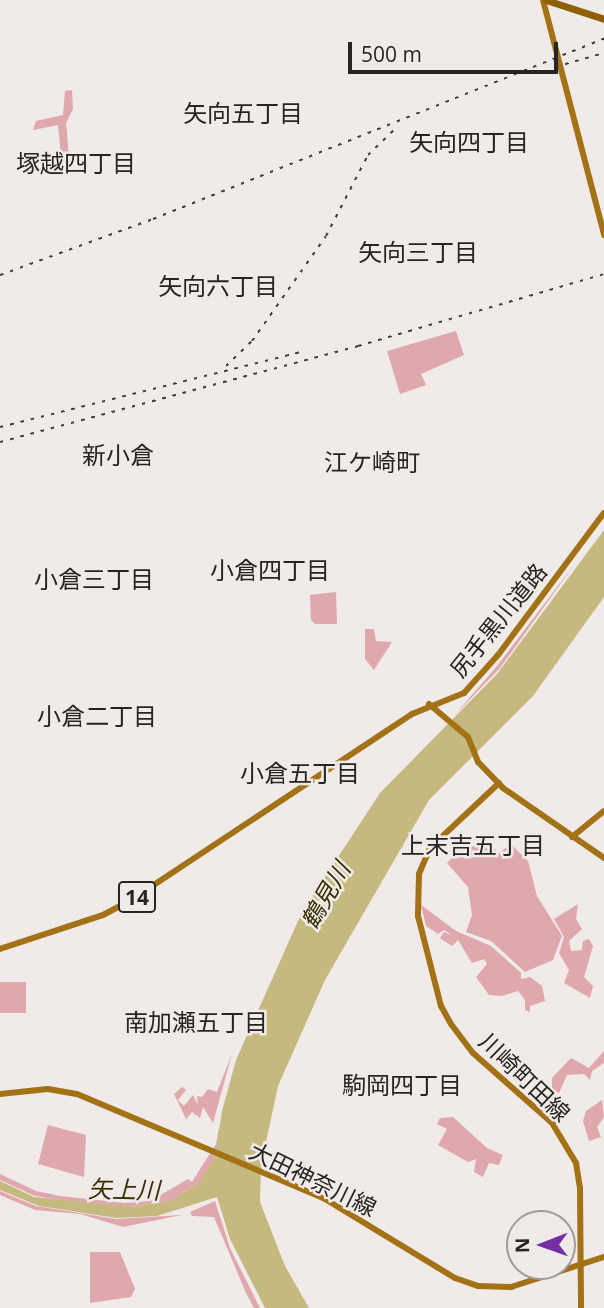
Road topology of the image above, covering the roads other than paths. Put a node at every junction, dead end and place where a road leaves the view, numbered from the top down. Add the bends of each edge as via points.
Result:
1 (545, 0) edge
2 (561, 0) edge
3 (604, 16) edge
4 (604, 236) edge
5 (604, 513) edge
6 (429, 704) junction
7 (499, 783) junction
8 (604, 811) edge
9 (574, 836) junction
10 (604, 856) edge
11 (0, 948) edge
12 (0, 1094) edge
13 (604, 1257) edge
14 (580, 1265) junction
15 (581, 1308) edge

1 - 3 highway
1 - 4 main road
2 - 3 highway
5 - 6 main road, 尻手黒川道路 via 476,680 458,696
6 - 7 main road via 470,740 476,758
6 - 11 main road, 尻手黒川道路 / 14 via 280,798 131,901 103,915
7 - 9 main road
7 - 14 main road, 川崎町田線 via 430,848 419,874 418,916 441,1006 458,1035 552,1123 567,1145 579,1179
8 - 9 main road
9 - 10 main road
12 - 14 main road, 大田神奈川線 via 62,1090 284,1181 352,1214 467,1283 511,1287
13 - 14 main road, 大田神奈川線
14 - 15 main road, 川崎町田線

